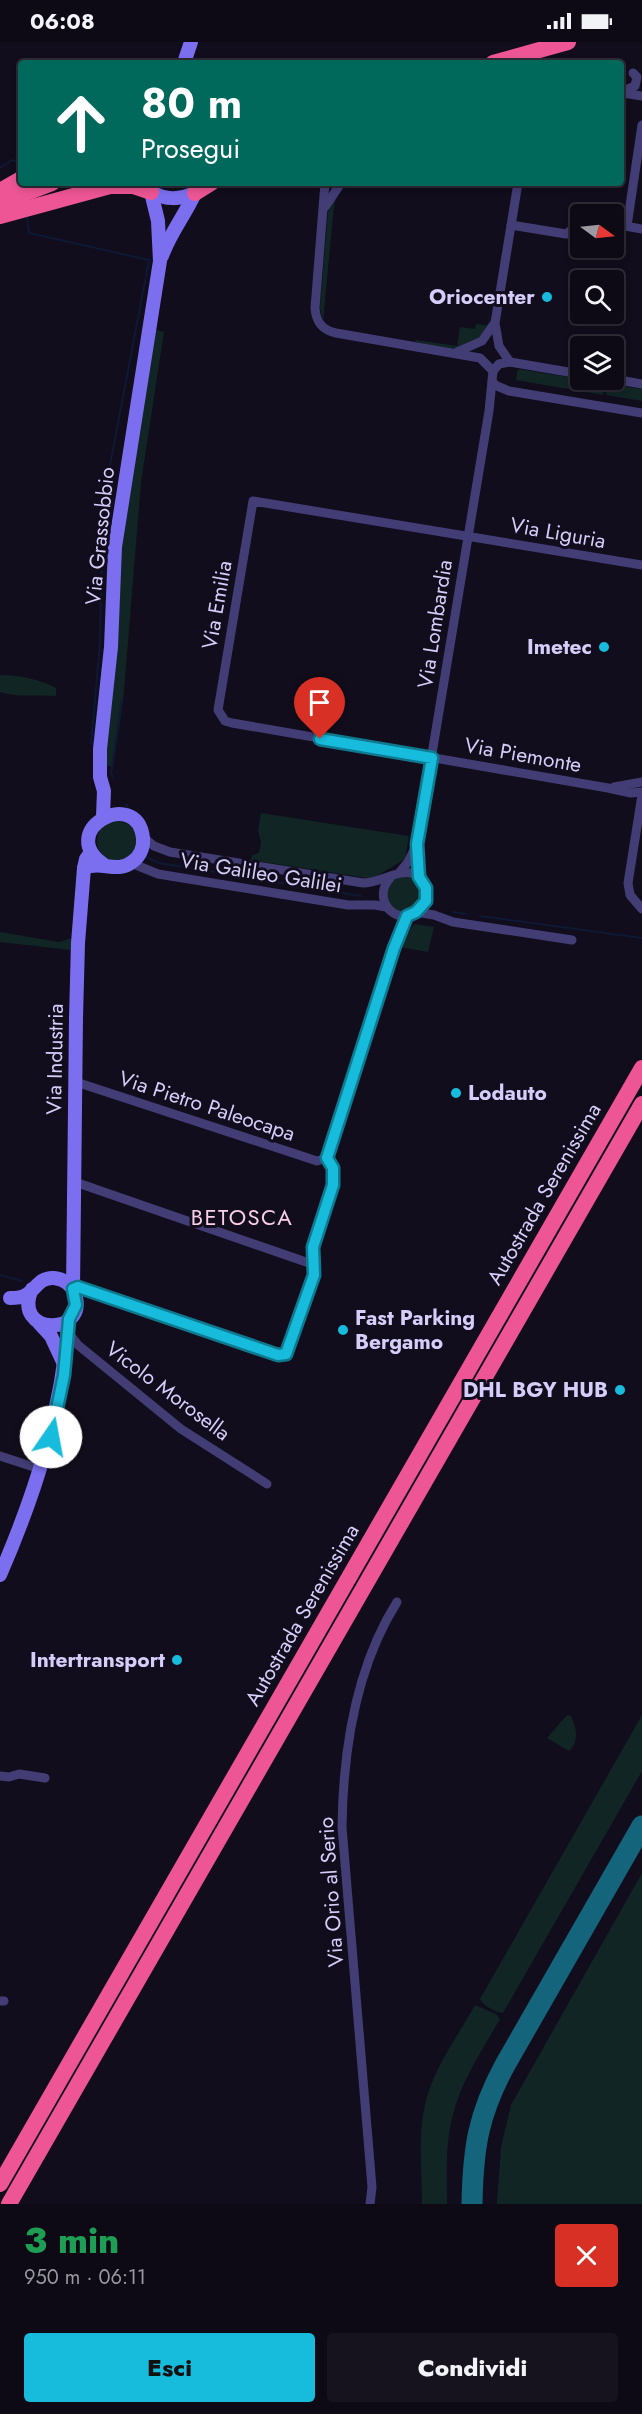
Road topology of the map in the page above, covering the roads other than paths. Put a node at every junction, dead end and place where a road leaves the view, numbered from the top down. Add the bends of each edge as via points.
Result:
1 (193, 42) edge
2 (568, 42) edge
3 (185, 60) edge
4 (193, 60) edge
5 (504, 60) edge
6 (633, 73) dead end
7 (624, 91) edge
8 (624, 93) edge
9 (642, 96) edge
10 (642, 125) edge
11 (18, 181) edge
12 (44, 186) edge
13 (325, 186) edge
14 (338, 186) edge
15 (518, 186) edge
16 (150, 187) edge
17 (196, 188) edge
18 (0, 191) edge
19 (0, 203) edge
20 (323, 212) junction
21 (0, 216) edge
22 (511, 225) junction
23 (624, 226) edge
24 (627, 226) junction
25 (642, 229) edge
26 (570, 231) edge
27 (160, 261) junction
28 (495, 323) junction
29 (454, 353) junction
30 (510, 362) junction
31 (493, 371) junction
32 (570, 372) edge
33 (624, 381) edge
34 (492, 382) junction
35 (642, 384) edge
36 (509, 391) junction
37 (489, 411) junction
38 (642, 413) edge
39 (468, 536) junction
40 (642, 565) edge
41 (432, 758) junction
42 (642, 782) edge
43 (608, 788) junction
44 (104, 791) junction
45 (642, 794) edge
46 (125, 815) junction
47 (103, 816) junction
48 (640, 823) edge
49 (143, 837) junction
50 (417, 844) junction
51 (91, 852) junction
52 (131, 863) junction
53 (106, 866) junction
54 (84, 868) junction
55 (399, 873) junction
56 (419, 877) junction
57 (390, 878) junction
58 (427, 895) junction
59 (642, 909) edge
60 (389, 910) junction
61 (411, 914) junction
62 (435, 915) junction
63 (572, 940) dead end
64 (394, 948) junction
65 (642, 1068) edge
66 (76, 1082) junction
67 (642, 1104) edge
68 (327, 1158) junction
69 (75, 1182) junction
70 (74, 1251) junction
71 (313, 1261) junction
72 (55, 1278) junction
73 (32, 1289) junction
74 (73, 1289) junction
75 (5, 1295) edge
76 (36, 1319) junction
77 (71, 1334) junction
78 (51, 1336) junction
79 (65, 1363) junction
80 (0, 1456) edge
81 (40, 1469) junction
82 (267, 1484) dead end
83 (0, 1575) edge
84 (397, 1602) dead end
85 (0, 1776) edge
86 (45, 1778) dead end
87 (0, 2184) edge
88 (9, 2204) edge
89 (370, 2204) edge

1 - 3 street
1 - 4 street
2 - 5 highway
6 - 7 street via 637,78 635,86
8 - 9 street
10 - 24 street
11 - 18 highway
12 - 19 highway
13 - 20 street
14 - 20 street
15 - 22 street
16 - 17 street via 170,199
16 - 21 highway via 110,186
16 - 27 street, Via Grassobbio via 158,221
17 - 27 street, Via Grassobbio
20 - 29 street via 315,308 319,324 336,333
22 - 26 street via 566,234
22 - 28 street
23 - 24 street
24 - 25 street
27 - 44 street, Via Grassobbio via 115,547 111,647 100,748
28 - 29 street via 482,341
28 - 30 street via 499,346
29 - 31 street via 484,360
30 - 31 street via 499,364
30 - 32 street
31 - 34 street, Via Lombardia
33 - 35 street
34 - 36 street
34 - 37 street, Via Lombardia
36 - 37 street
36 - 38 street
37 - 39 street, Via Lombardia
39 - 40 street, Via Liguria
39 - 41 street, Via Lombardia
39 - 41 street, Via Emilia via 253,501 218,705 219,715 232,723
41 - 43 street, Via Piemonte
41 - 50 street, Via Lombardia
42 - 43 street, Via Piemonte
43 - 45 street, Via Piemonte
44 - 46 street
44 - 47 street, Via Grassobbio
45 - 48 street
46 - 47 street
46 - 49 street via 137,823
47 - 51 street via 89,833
48 - 59 street via 628,883 630,895
49 - 52 street via 141,851
49 - 57 street via 170,852 363,883
50 - 55 street, Via Lombardia
50 - 56 street, Via Lombardia
51 - 53 street
51 - 54 street, Via Industria
52 - 53 street via 119,868
52 - 60 street, Via Galileo Galilei via 158,874
53 - 54 street
54 - 66 street, Via Industria via 78,943
55 - 56 street
55 - 57 street
56 - 58 street
57 - 60 street via 382,895
58 - 61 street via 423,907
58 - 62 street
60 - 61 street
60 - 64 street via 397,930
61 - 62 street
61 - 64 street
62 - 63 street via 453,922
64 - 68 street
65 - 87 highway, Autostrada Serenissima
66 - 68 street, Via Pietro Paleocapa via 317,1161
66 - 69 street, Via Industria
67 - 88 highway, Autostrada Serenissima
68 - 71 street via 333,1168 333,1185 313,1247
69 - 70 street, Via Industria
69 - 71 street via 306,1262
70 - 72 street via 68,1266
70 - 74 street, Via Industria
71 - 74 street via 314,1275 286,1354 278,1355 83,1287
72 - 73 street via 45,1279
72 - 74 street
73 - 75 street via 24,1296
73 - 76 street via 28,1299
74 - 77 street via 76,1305
75 - 76 street
76 - 77 street
76 - 78 street
77 - 78 street
77 - 79 street
77 - 82 street, Vicolo Morosella via 181,1429
78 - 79 street
79 - 81 street via 51,1437
80 - 81 street
81 - 83 street
84 - 89 street, Via Orio al Serio via 379,1636 362,1684 342,1807 372,2187
85 - 86 street

